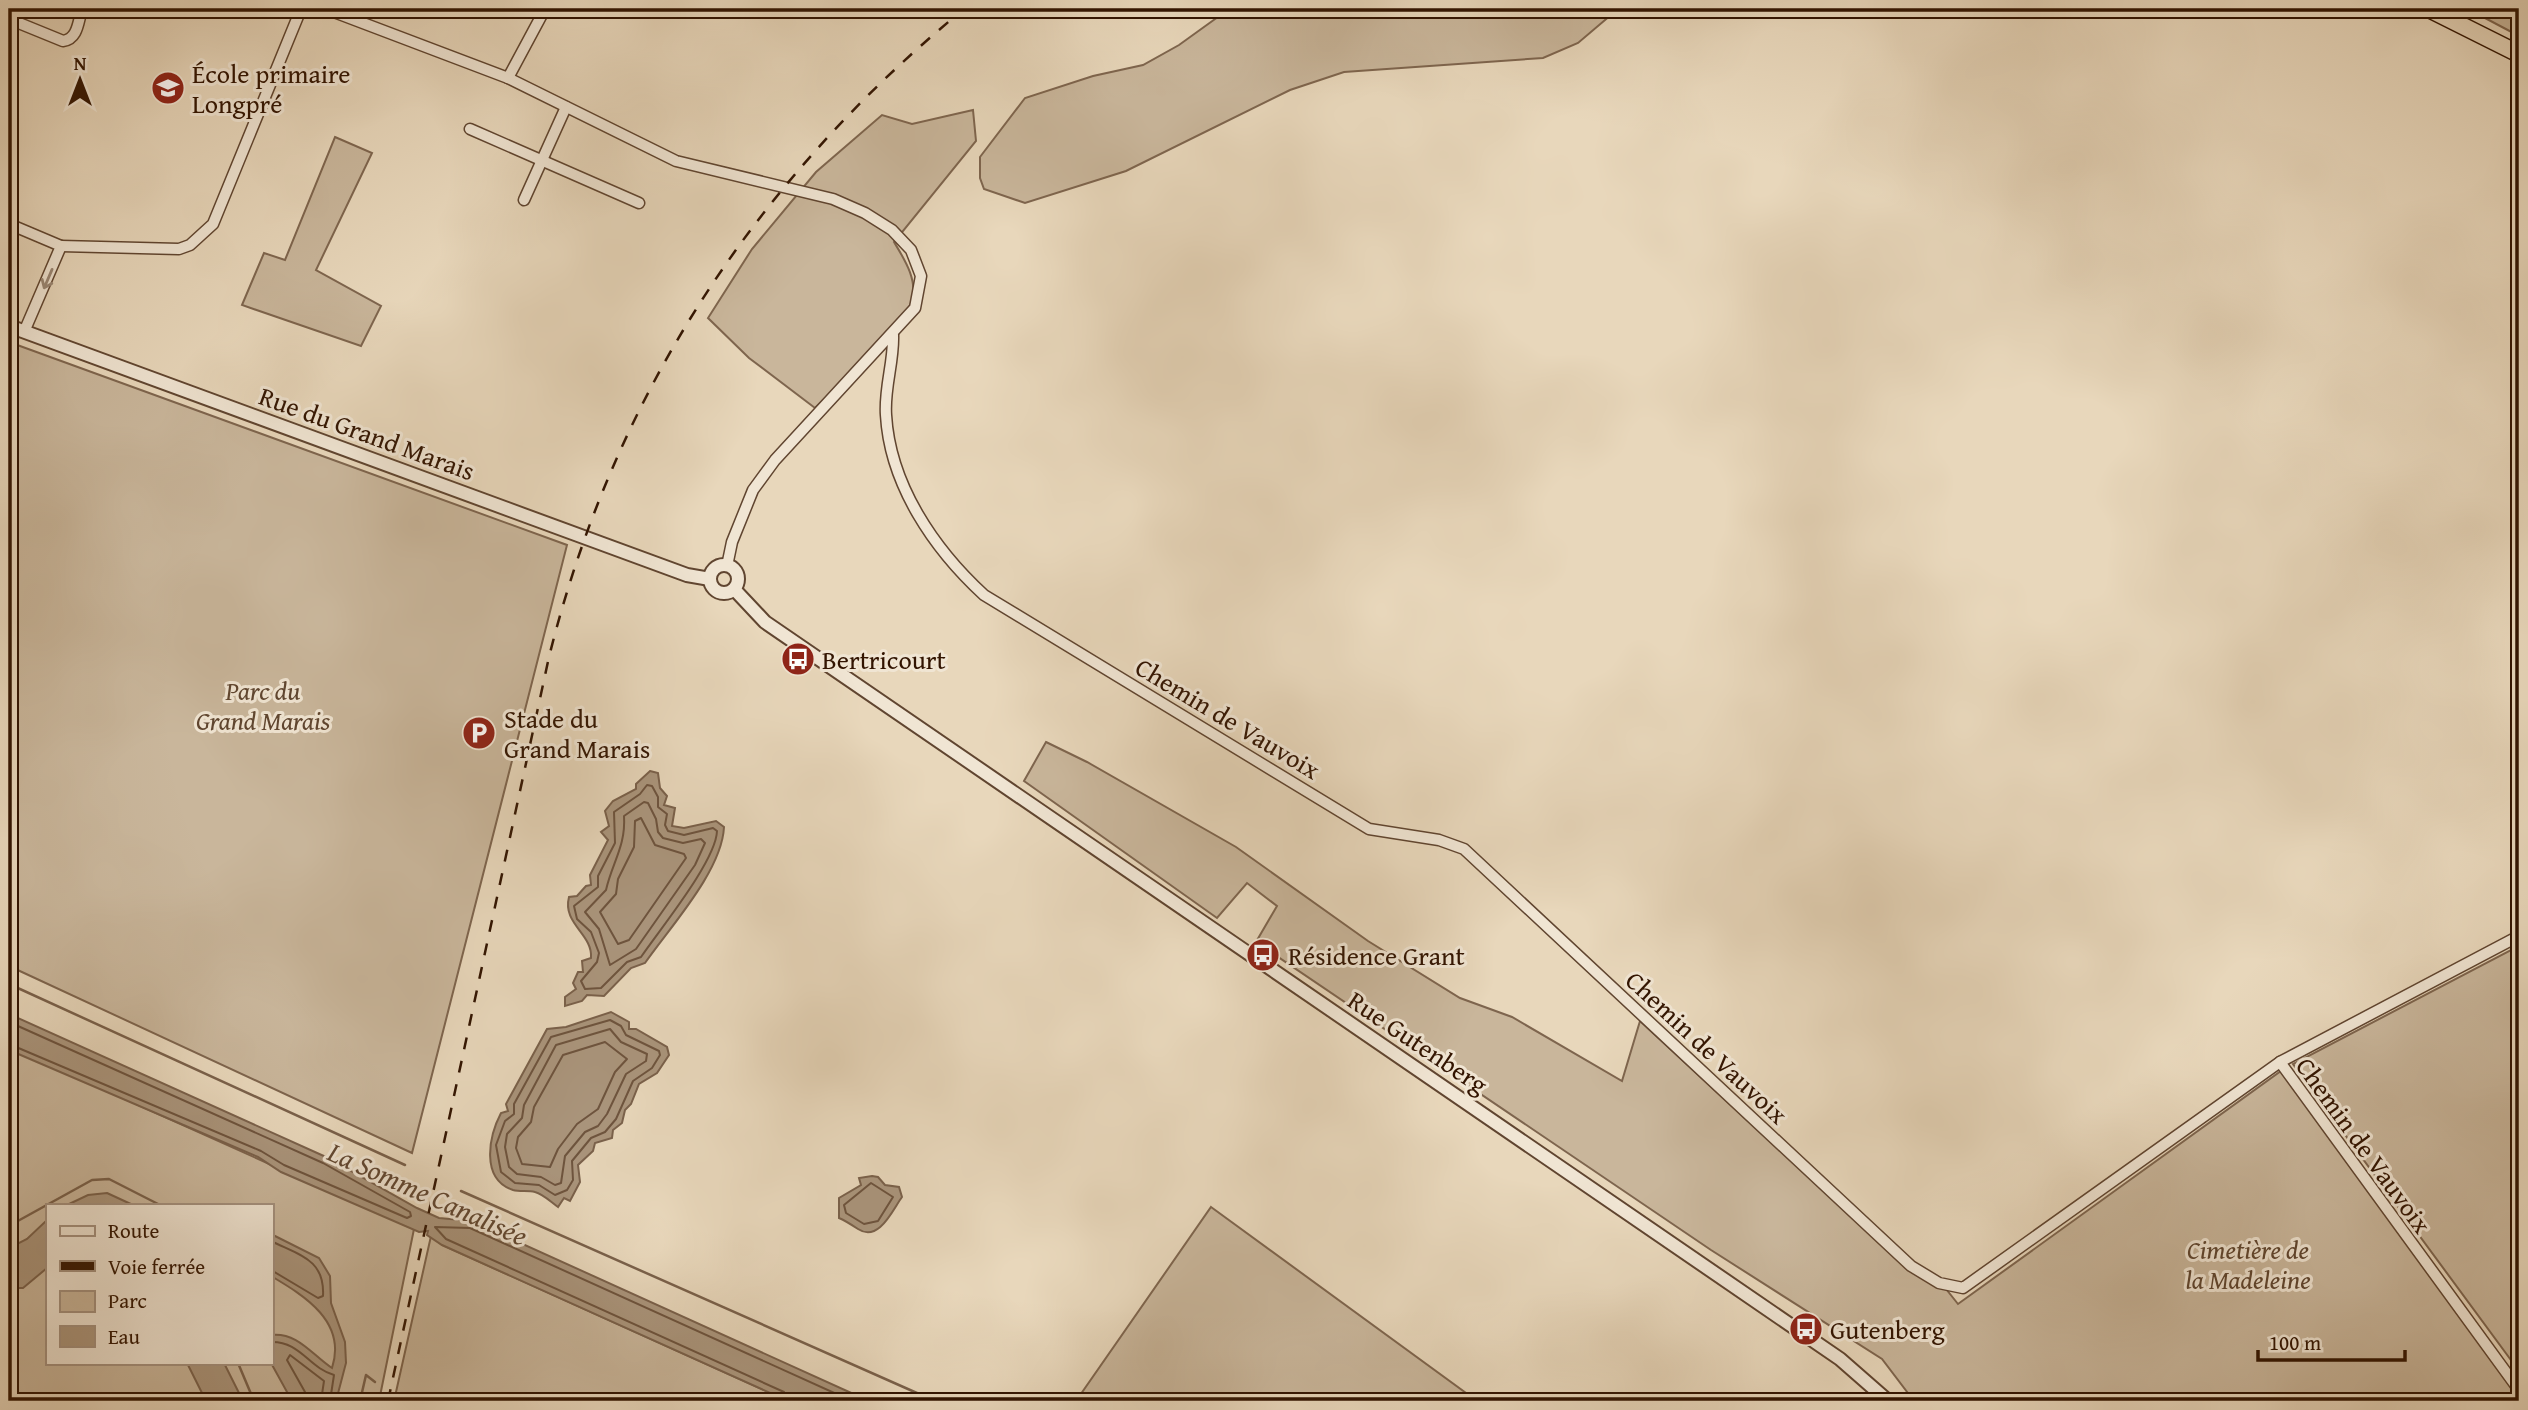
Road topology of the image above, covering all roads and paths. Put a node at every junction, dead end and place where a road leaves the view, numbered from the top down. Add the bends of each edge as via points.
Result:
1 (82, 9) edge
2 (301, 9) edge
3 (326, 9) edge
4 (545, 9) edge
5 (2429, 9) edge
6 (9, 19) edge
7 (2519, 54) edge
8 (508, 78) junction
9 (566, 107) junction
10 (470, 129) dead end
11 (541, 161) junction
12 (524, 200) dead end
13 (639, 202) dead end
14 (9, 224) edge
15 (61, 246) junction
16 (9, 326) edge
17 (24, 332) junction
18 (893, 335) junction
19 (727, 566) junction
20 (710, 579) junction
21 (734, 589) junction
22 (2519, 936) edge
23 (2280, 1062) junction
24 (2519, 1390) edge
25 (1888, 1401) edge

1 - 6 street via 75,36 63,41
2 - 15 street via 213,224 201,237 179,249
3 - 8 street
4 - 8 street
5 - 7 highway
8 - 9 street
9 - 11 street
9 - 18 street via 676,161 848,205 879,220 902,239 917,262 920,287 915,308
10 - 11 street
11 - 12 street
11 - 13 street
14 - 15 street
15 -> 17 street
16 - 17 street, Rue du Grand Marais
17 - 20 street, Rue du Grand Marais via 687,575
18 - 19 street via 775,460 753,490
18 - 23 street, Chemin de Vauvoix via 886,415 897,473 953,567 984,595 1369,828 1464,849 1911,1266 1939,1283 1963,1289
19 - 20 street via 715,569
19 - 21 street via 737,575
20 - 21 street via 721,593
21 - 25 street, Rue Gutenberg via 765,622 807,652 1840,1359
22 - 23 street
23 - 24 street, Chemin de Vauvoix

